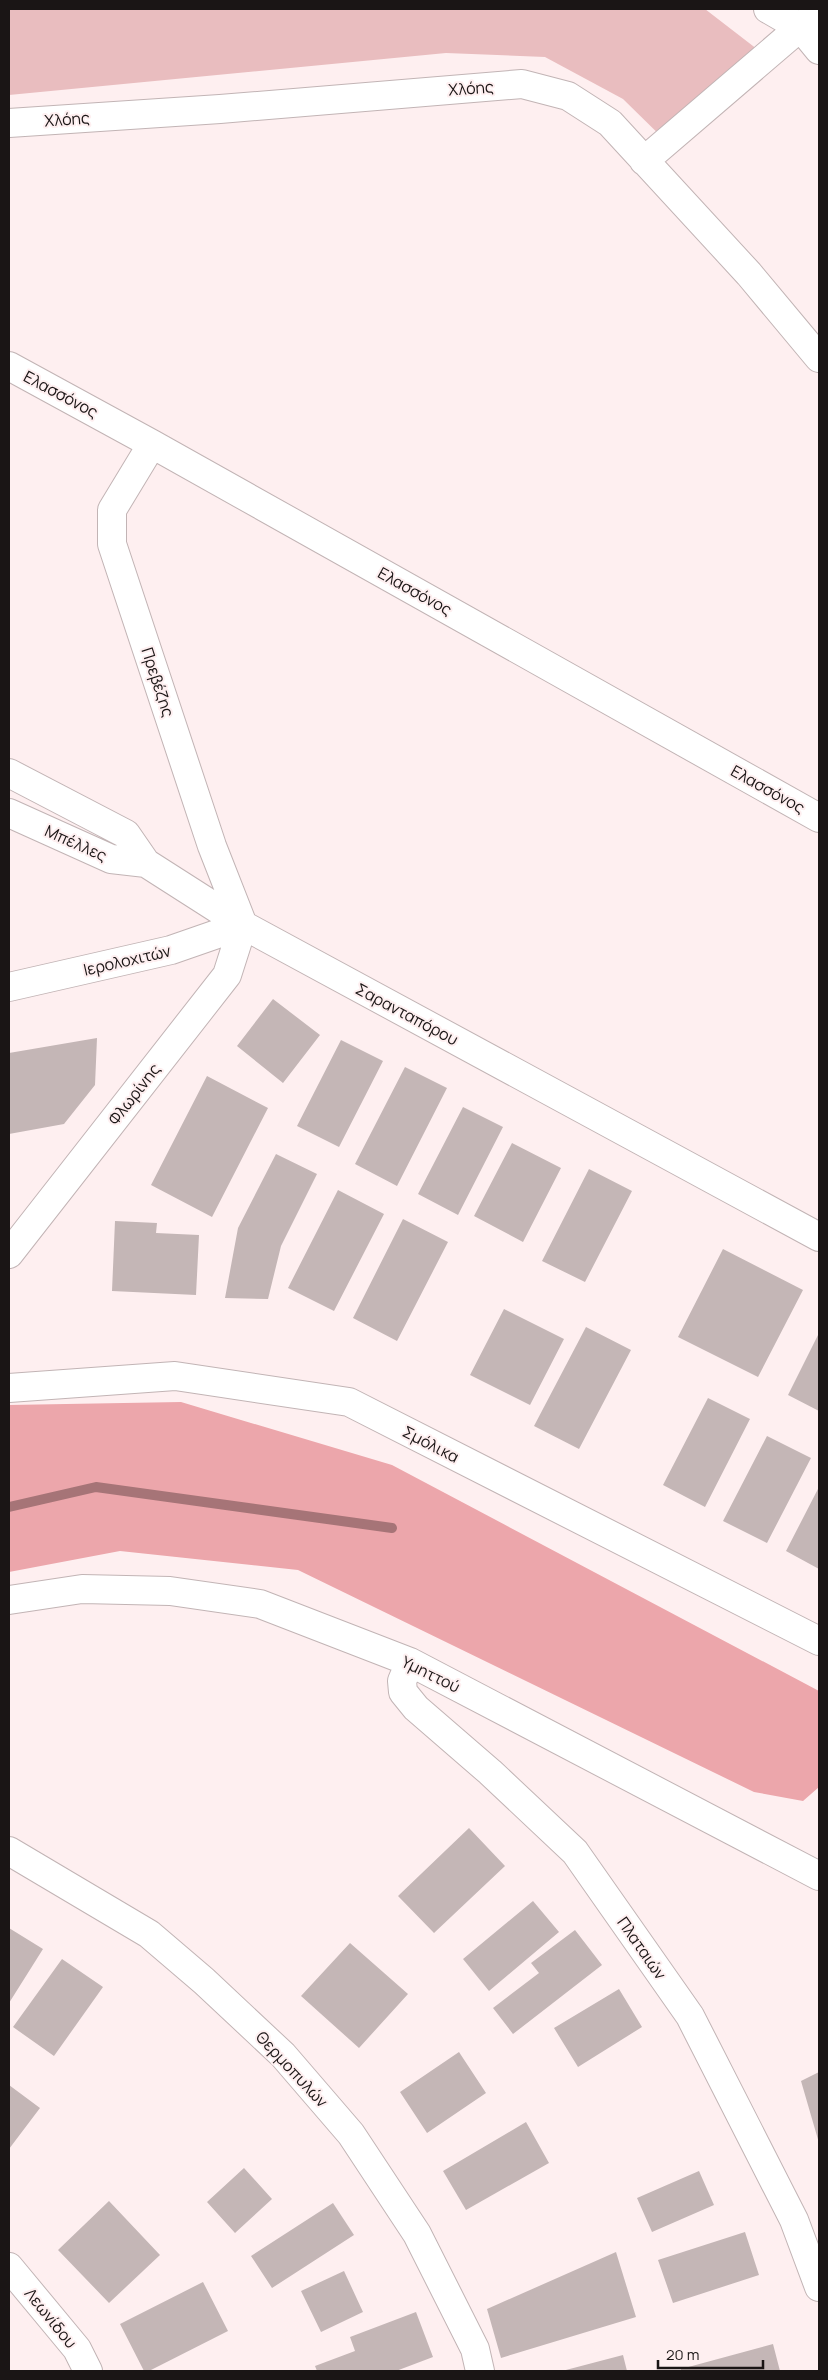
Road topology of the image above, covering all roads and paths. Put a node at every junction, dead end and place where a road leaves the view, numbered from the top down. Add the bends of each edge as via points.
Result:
1 (768, 9) edge
2 (804, 16) edge
3 (819, 50) edge
4 (9, 123) edge
5 (644, 160) junction
6 (819, 358) edge
7 (9, 366) edge
8 (152, 444) junction
9 (9, 773) edge
10 (9, 813) edge
11 (819, 818) edge
12 (146, 863) junction
13 (243, 925) junction
14 (9, 987) edge
15 (819, 1237) edge
16 (9, 1254) edge
17 (9, 1388) edge
18 (9, 1600) edge
19 (819, 1641) edge
20 (410, 1662) junction
21 (9, 1851) edge
22 (819, 1876) edge
23 (9, 2267) edge
24 (819, 2287) edge
25 (88, 2371) edge
26 (480, 2371) edge

1 - 2 street
2 - 3 street
2 - 5 street
4 - 5 street, Χλόης via 522,84 568,96 610,123
5 - 6 street, Χλόης via 749,274
7 - 8 street, Ελασσόνος
8 - 11 street, Ελασσόνος
8 - 13 street, Πρεβέζης via 112,510 112,544 212,846
9 - 12 street, Σαρανταπόρου via 126,834
10 - 12 street, Μπέλλες via 111,859
12 - 13 street, Σαρανταπόρου
13 - 14 street, Ιερολοχιτών via 171,950
13 - 15 street, Σαρανταπόρου
13 - 16 street, Φλωρίνης via 227,975
17 - 19 street, Σμόλικα via 176,1376 349,1402
18 - 20 street, Υμηττού via 91,1589 170,1591 260,1604
20 - 22 street, Υμηττού
20 - 24 street, Πλαταιών via 402,1680 402,1692 574,1852 690,2016 794,2220
21 - 26 street, Θερμοπυλών via 149,1934 283,2055 351,2134 416,2234 475,2349
23 - 25 street, Λεωνίδου via 77,2349

